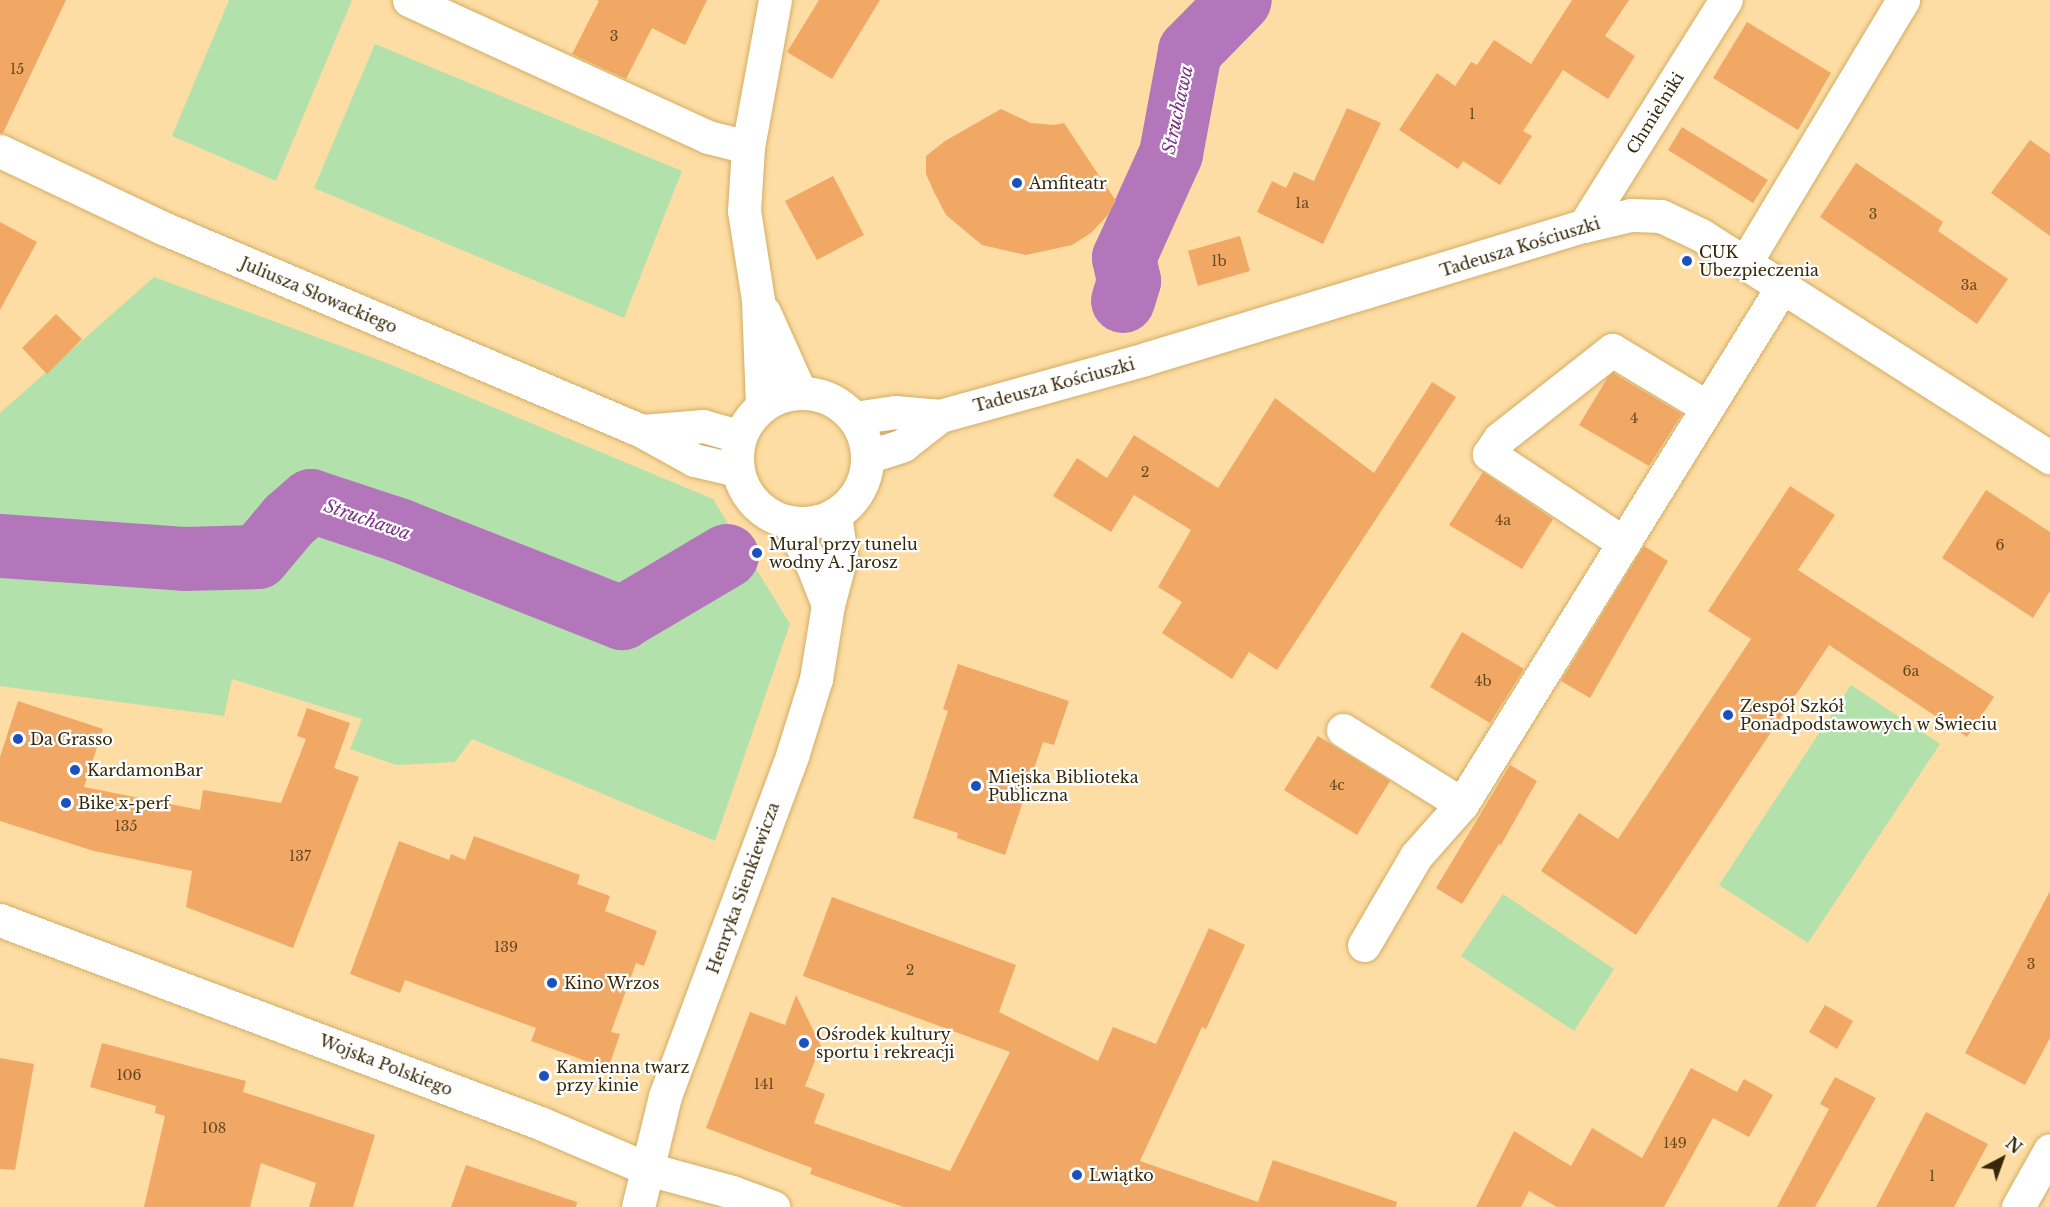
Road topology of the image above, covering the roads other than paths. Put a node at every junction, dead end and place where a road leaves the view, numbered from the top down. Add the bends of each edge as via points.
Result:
1 (409, 0) edge
2 (775, 0) edge
3 (1726, 0) edge
4 (1903, 0) edge
5 (748, 147) junction
6 (0, 151) edge
7 (1584, 226) junction
8 (1744, 263) junction
9 (1782, 287) junction
10 (758, 300) junction
11 (801, 392) junction
12 (762, 405) junction
13 (1707, 407) junction
14 (940, 416) junction
15 (854, 418) junction
16 (642, 431) junction
17 (739, 436) junction
18 (2050, 457) edge
19 (867, 458) junction
20 (737, 470) junction
21 (835, 515) junction
22 (789, 523) junction
23 (1624, 543) junction
24 (828, 605) junction
25 (1343, 730) dead end
26 (1462, 804) junction
27 (0, 920) edge
28 (1364, 945) dead end
29 (2050, 1150) edge
30 (648, 1169) junction
31 (638, 1207) edge
32 (773, 1207) edge
33 (2018, 1207) edge

1 - 5 street via 708,137
2 - 5 street
3 - 7 street, Chmielniki
4 - 8 street
5 - 10 street via 744,211
6 - 16 street, Juliusza Słowackiego via 174,232
7 - 8 street, Tadeusza Kościuszki via 1631,215 1661,216 1701,235
7 - 14 street, Tadeusza Kościuszki via 1145,359
8 - 9 street, Tadeusza Kościuszki
9 - 13 street
9 - 18 street, Tadeusza Kościuszki
10 - 11 street
10 - 12 street
11 - 12 street
11 - 15 street via 830,399
12 - 17 street
13 - 23 street
13 - 23 street via 1612,350 1499,439 1489,454
14 - 15 street, Tadeusza Kościuszki via 895,412
14 - 19 street, Tadeusza Kościuszki via 903,445
15 - 19 street via 864,437
16 - 17 street, Juliusza Słowackiego via 703,426
16 - 20 street, Juliusza Słowackiego via 694,460
17 - 20 street
19 - 21 street via 859,490
20 - 22 street via 746,494 765,513
21 - 22 street via 813,523
21 - 24 street, Henryka Sienkiewicza via 842,556
22 - 24 street via 811,562
23 - 26 street
24 - 30 street, Henryka Sienkiewicza via 816,679 792,756 665,1096
25 - 26 street
26 - 28 street via 1416,856
27 - 30 street, Wojska Polskiego via 529,1119
29 - 33 street
30 - 31 street, Henryka Sienkiewicza
30 - 32 street, Wojska Polskiego

